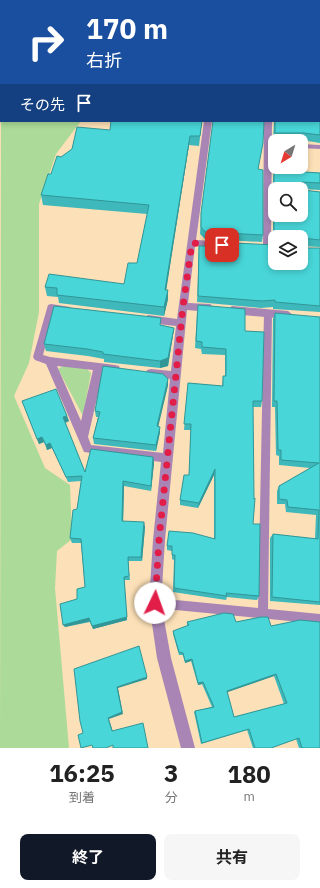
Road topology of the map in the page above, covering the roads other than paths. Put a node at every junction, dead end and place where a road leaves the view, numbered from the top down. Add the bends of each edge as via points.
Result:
1 (208, 122) edge
2 (268, 122) edge
3 (270, 134) edge
4 (308, 146) edge
5 (320, 147) edge
6 (269, 222) edge
7 (192, 243) junction
8 (237, 246) edge
9 (267, 248) edge
10 (183, 306) junction
11 (74, 310) edge
12 (268, 313) junction
13 (298, 316) edge
14 (135, 318) edge
15 (182, 323) junction
16 (50, 361) junction
17 (99, 367) junction
18 (122, 369) edge
19 (138, 371) edge
20 (176, 376) junction
21 (83, 437) junction
22 (167, 458) junction
23 (155, 603) junction
24 (263, 613) junction
25 (320, 620) edge
26 (188, 748) edge

1 - 7 street
2 - 3 street
4 - 5 street
6 - 9 street
7 - 8 street
7 - 10 street
10 - 12 street
10 - 15 street
11 - 16 street via 51,308 38,357
12 - 13 street
12 - 24 lane
14 - 15 street
15 - 20 street
16 - 17 street
16 - 21 street
17 - 18 street
17 - 21 street
19 - 20 street
20 - 22 street
21 - 22 street via 88,449
22 - 23 street
23 - 24 lane
23 - 26 street via 164,658
24 - 25 lane

